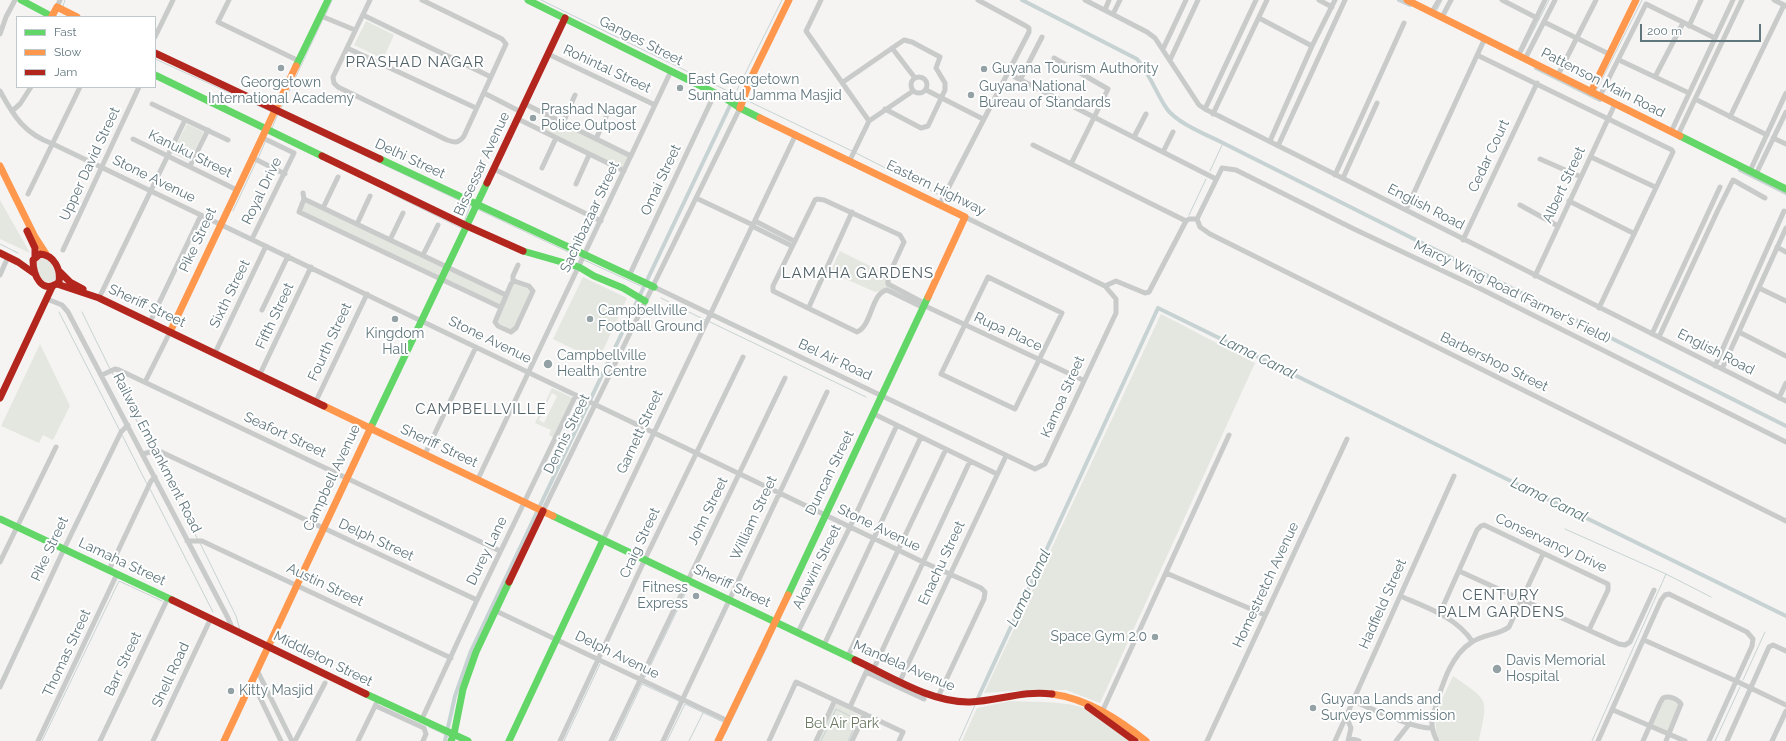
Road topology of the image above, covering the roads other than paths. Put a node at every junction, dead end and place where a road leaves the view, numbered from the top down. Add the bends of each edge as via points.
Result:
1 (15, 0) edge
2 (21, 0) edge
3 (60, 0) edge
4 (173, 0) edge
5 (229, 0) edge
6 (328, 0) edge
7 (370, 0) edge
8 (422, 0) edge
9 (528, 0) edge
10 (789, 0) edge
11 (821, 0) edge
12 (978, 0) edge
13 (1085, 0) edge
14 (1109, 0) edge
15 (1120, 0) edge
16 (1186, 0) edge
17 (1198, 0) edge
18 (1256, 0) edge
19 (1267, 0) edge
20 (1319, 0) edge
21 (1335, 0) edge
22 (1345, 0) edge
23 (1407, 0) edge
24 (1438, 0) edge
25 (1451, 0) edge
26 (1502, 0) edge
27 (1545, 0) edge
28 (1555, 0) edge
29 (1596, 0) edge
30 (1636, 0) edge
31 (1702, 0) edge
32 (1733, 0) edge
33 (1742, 0) edge
34 (1774, 0) edge
35 (1785, 6) edge
36 (1332, 7) junction
37 (60, 9) junction
38 (1105, 10) junction
39 (1432, 12) junction
40 (1113, 14) junction
41 (363, 15) junction
42 (50, 16) edge
43 (53, 16) edge
44 (76, 16) edge
45 (324, 16) junction
46 (1442, 17) junction
47 (565, 18) junction
48 (1258, 18) junction
49 (1537, 18) junction
50 (1544, 22) junction
51 (1404, 23) dead end
52 (1682, 23) junction
53 (1689, 26) junction
54 (355, 30) junction
55 (0, 34) edge
56 (156, 35) edge
57 (1042, 38) dead end
58 (1577, 38) junction
59 (1715, 38) junction
60 (1484, 40) junction
61 (1312, 46) junction
62 (347, 48) junction
63 (892, 48) junction
64 (1163, 49) junction
65 (1478, 52) junction
66 (156, 53) edge
67 (548, 54) junction
68 (1609, 54) junction
69 (1522, 57) junction
70 (1054, 58) dead end
71 (1170, 60) junction
72 (1618, 60) junction
73 (299, 61) junction
74 (671, 71) junction
75 (1558, 75) junction
76 (156, 76) edge
77 (491, 77) junction
78 (1014, 77) dead end
79 (1655, 77) junction
80 (915, 78) junction
81 (1020, 80) junction
82 (843, 82) junction
83 (1537, 83) junction
84 (30, 88) edge
85 (80, 88) edge
86 (139, 88) edge
87 (926, 90) junction
88 (0, 91) edge
89 (913, 91) junction
90 (1591, 92) junction
91 (715, 93) junction
92 (1689, 93) junction
93 (1786, 93) edge
94 (484, 94) junction
95 (575, 95) dead end
96 (1600, 96) junction
97 (942, 98) junction
98 (1695, 99) junction
99 (741, 103) junction
100 (152, 104) dead end
101 (525, 104) junction
102 (1367, 104) junction
103 (655, 105) junction
104 (1614, 106) junction
105 (476, 108) junction
106 (885, 109) junction
107 (1205, 109) junction
108 (609, 110) dead end
109 (12, 111) junction
110 (276, 112) junction
111 (521, 112) junction
112 (1786, 112) edge
113 (1146, 114) dead end
114 (1213, 114) junction
115 (1730, 117) junction
116 (1095, 118) junction
117 (1608, 118) junction
118 (518, 119) junction
119 (983, 119) junction
120 (185, 120) junction
121 (869, 121) junction
122 (563, 123) junction
123 (208, 130) junction
124 (267, 130) junction
125 (1173, 132) dead end
126 (1674, 133) junction
127 (796, 134) junction
128 (1767, 135) junction
129 (1134, 137) junction
130 (556, 138) junction
131 (1773, 138) junction
132 (133, 139) dead end
133 (266, 139) junction
134 (596, 139) junction
135 (228, 140) dead end
136 (1270, 142) junction
137 (53, 144) junction
138 (1786, 144) edge
139 (1033, 145) dead end
140 (1278, 146) junction
141 (1163, 152) junction
142 (589, 154) junction
143 (168, 155) junction
144 (632, 156) junction
145 (1591, 157) junction
146 (256, 159) junction
147 (1540, 159) dead end
148 (850, 160) junction
149 (1071, 164) junction
150 (0, 166) edge
151 (190, 166) junction
152 (102, 167) junction
153 (542, 168) dead end
154 (494, 169) junction
155 (624, 171) junction
156 (1753, 173) junction
157 (285, 174) junction
158 (1335, 175) junction
159 (0, 176) edge
160 (338, 177) dead end
161 (1581, 177) junction
162 (1343, 178) junction
163 (1216, 179) junction
164 (576, 184) dead end
165 (1720, 186) dead end
166 (1655, 187) junction
167 (1786, 189) edge
168 (237, 190) junction
169 (151, 191) junction
170 (303, 193) dead end
171 (28, 194) dead end
172 (370, 196) dead end
173 (696, 198) junction
174 (1765, 198) dead end
175 (304, 199) junction
176 (1569, 201) junction
177 (940, 204) junction
178 (1520, 205) dead end
179 (476, 207) junction
180 (324, 208) junction
181 (1406, 210) junction
182 (1784, 211) dead end
183 (852, 212) junction
184 (403, 213) dead end
185 (200, 215) junction
186 (965, 217) junction
187 (1197, 219) junction
188 (601, 221) junction
189 (1704, 221) junction
190 (1186, 222) junction
191 (220, 224) junction
192 (357, 224) junction
193 (753, 224) junction
194 (1711, 224) junction
195 (438, 225) dead end
196 (467, 226) junction
197 (1558, 226) junction
198 (1786, 228) edge
199 (1634, 233) junction
200 (33, 238) junction
201 (252, 239) junction
202 (390, 240) junction
203 (1463, 240) junction
204 (793, 243) junction
205 (266, 246) junction
206 (1777, 248) junction
207 (63, 250) dead end
208 (1786, 252) edge
209 (0, 253) edge
210 (46, 254) junction
211 (423, 255) junction
212 (288, 256) junction
213 (8, 257) junction
214 (34, 259) junction
215 (582, 261) junction
216 (18, 262) junction
217 (518, 265) dead end
218 (311, 267) junction
219 (448, 267) junction
220 (60, 272) junction
221 (35, 274) junction
222 (0, 275) edge
223 (628, 276) junction
224 (1535, 276) junction
225 (442, 279) junction
226 (513, 281) junction
227 (41, 284) junction
228 (55, 285) junction
229 (1105, 286) junction
230 (888, 287) junction
231 (1759, 288) junction
232 (653, 289) junction
233 (366, 294) junction
234 (506, 295) junction
235 (96, 297) junction
236 (1116, 298) joint
237 (647, 299) junction
238 (46, 301) junction
239 (1786, 301) edge
240 (923, 305) junction
241 (808, 307) junction
242 (500, 308) junction
243 (1599, 308) junction
244 (262, 310) dead end
245 (710, 314) junction
246 (423, 321) junction
247 (150, 322) junction
248 (965, 325) junction
249 (170, 332) junction
250 (1739, 332) junction
251 (1652, 334) junction
252 (1659, 337) junction
253 (476, 347) junction
254 (215, 353) junction
255 (1786, 356) edge
256 (743, 357) dead end
257 (1039, 360) junction
258 (1715, 366) junction
259 (1722, 369) junction
260 (529, 372) junction
261 (260, 374) junction
262 (102, 375) junction
263 (785, 378) dead end
264 (1083, 380) junction
265 (145, 382) junction
266 (1786, 383) edge
267 (2, 386) edge
268 (827, 392) dead end
269 (576, 394) junction
270 (882, 396) junction
271 (0, 398) edge
272 (1779, 398) junction
273 (316, 401) junction
274 (1786, 401) edge
275 (596, 405) junction
276 (875, 412) junction
277 (128, 425) junction
278 (897, 425) junction
279 (370, 428) junction
280 (654, 433) junction
281 (1229, 435) dead end
282 (921, 437) junction
283 (1347, 440) dead end
284 (1786, 442) edge
285 (56, 447) dead end
286 (946, 449) junction
287 (146, 453) junction
288 (697, 453) junction
289 (425, 454) junction
290 (1006, 456) junction
291 (970, 461) junction
292 (739, 473) junction
293 (997, 474) junction
294 (1454, 476) dead end
295 (155, 477) junction
296 (347, 478) junction
297 (478, 479) junction
298 (779, 493) junction
299 (525, 502) junction
300 (543, 511) junction
301 (825, 515) junction
302 (0, 519) edge
303 (1786, 521) edge
304 (17, 527) junction
305 (850, 527) junction
306 (323, 528) junction
307 (874, 538) junction
308 (603, 540) junction
309 (190, 541) junction
310 (64, 549) junction
311 (898, 550) junction
312 (500, 551) junction
313 (1543, 554) junction
314 (645, 559) junction
315 (0, 562) edge
316 (923, 562) junction
317 (109, 570) junction
318 (1459, 571) junction
319 (1166, 573) junction
320 (117, 574) junction
321 (950, 574) junction
322 (687, 580) junction
323 (297, 586) junction
324 (1654, 590) dead end
325 (1400, 596) junction
326 (168, 598) junction
327 (1522, 599) junction
328 (477, 600) junction
329 (730, 600) junction
330 (496, 611) junction
331 (1440, 613) junction
332 (1265, 615) junction
333 (228, 618) junction
334 (210, 620) junction
335 (777, 622) junction
336 (223, 625) junction
337 (233, 630) junction
338 (1589, 630) junction
339 (798, 632) junction
340 (556, 639) junction
341 (1644, 640) junction
342 (1472, 641) junction
343 (824, 644) junction
344 (268, 647) junction
345 (1786, 651) edge
346 (848, 656) junction
347 (451, 658) junction
348 (599, 660) junction
349 (870, 669) junction
350 (257, 670) junction
351 (642, 680) junction
352 (900, 680) junction
353 (1736, 680) junction
354 (252, 681) junction
355 (325, 683) dead end
356 (0, 687) edge
357 (1751, 688) junction
358 (938, 697) junction
359 (682, 699) junction
360 (924, 699) dead end
361 (835, 700) junction
362 (1353, 701) junction
363 (377, 703) junction
364 (1786, 705) edge
365 (850, 706) junction
366 (1613, 710) junction
367 (1786, 710) edge
368 (1102, 712) junction
369 (865, 714) junction
370 (1346, 716) junction
371 (422, 719) junction
372 (728, 721) junction
373 (1410, 723) junction
374 (1649, 725) junction
375 (1432, 728) junction
376 (450, 734) edge
377 (1669, 734) junction
378 (1349, 739) edge
379 (38, 741) edge
380 (100, 741) edge
381 (153, 741) edge
382 (224, 741) edge
383 (280, 741) edge
384 (292, 741) edge
385 (295, 741) edge
386 (358, 741) edge
387 (423, 741) edge
388 (468, 741) edge
389 (509, 741) edge
390 (560, 741) edge
391 (611, 741) edge
392 (663, 741) edge
393 (718, 741) edge
394 (769, 741) edge
395 (816, 741) edge
396 (852, 741) edge
397 (899, 741) edge
398 (1135, 741) edge
399 (1146, 741) edge
400 (1207, 741) edge
401 (1335, 741) edge
402 (1359, 741) edge
403 (1396, 741) edge
404 (1437, 741) edge
405 (1598, 741) edge
406 (1643, 741) edge
407 (1666, 741) edge
408 (1685, 741) edge
409 (1709, 741) edge
410 (1727, 741) edge
411 (1772, 741) edge

1 - 55 street
2 - 42 street
3 - 37 street
4 - 56 street
5 - 73 street via 218,22
6 - 45 street, Pike Street
7 - 41 street
8 - 77 street via 502,39 506,44
9 - 47 street, Ganges Street
10 - 99 street, Dennis Street
11 - 82 street via 806,31
12 - 119 street via 1029,28
13 - 38 street, English Road
14 - 38 street
15 - 40 street
16 - 64 street
17 - 71 street
18 - 107 street
19 - 48 street
20 - 36 street
21 - 36 street
22 - 140 street
23 - 39 street, Pattenson Main Road
24 - 39 street
25 - 46 street
26 - 49 street
27 - 49 street
28 - 50 street
29 - 58 street
30 - 68 street
31 - 53 street
32 - 59 street
33 - 98 street
34 - 35 street
35 - 115 street
36 - 61 street
37 - 43 street
37 - 44 street
38 - 40 street, English Road
39 - 46 street, Pattenson Main Road
40 - 64 street, English Road via 1147,32
41 - 54 street
41 - 77 street
45 - 54 street
45 - 73 street, Pike Street
46 - 60 street, Pattenson Main Road
47 - 67 street, Bissessar Avenue
47 - 74 street, Ganges Street
48 - 61 street
48 - 114 street
49 - 69 street
50 - 58 street
50 - 69 street
51 - 102 street
52 - 53 street
52 - 72 street via 1646,4
52 - 79 street
53 - 59 street
54 - 62 street
57 - 81 street
58 - 68 street
58 - 75 street
59 - 92 street
60 - 65 street
60 - 69 street, Pattenson Main Road
61 - 136 street
62 - 105 street
62 - 105 street via 333,77 338,87 447,140 460,141
63 - 80 street
63 - 82 street
63 - 97 street via 908,40 940,57 936,68 946,85
64 - 71 street, English Road
65 - 83 street
65 - 181 street
66 - 110 street, Delhi Street
67 - 101 street, Bissessar Avenue
67 - 103 street, Rohintal Street
68 - 90 street
69 - 75 street, Pattenson Main Road
70 - 116 street via 1108,89
71 - 107 street, English Road via 1199,105
72 - 79 street
72 - 96 street
73 - 110 street, Pike Street
74 - 91 street, Ganges Street
74 - 103 street, Sachibazaar Street
75 - 90 street, Pattenson Main Road
76 - 124 street, Delhi Street
77 - 94 street
78 - 81 street
79 - 92 street
80 - 87 street via 925,79
80 - 89 street via 911,84
81 - 116 street
82 - 121 street
83 - 117 street
83 - 203 street, Cedar Court
84 - 109 street
85 - 137 street
86 - 152 street, Upper David Street
87 - 89 street via 920,93
87 - 97 street
88 - 109 street, Stone Avenue
89 - 106 street
90 - 96 street, Pattenson Main Road
91 - 99 street, Ganges Street
91 - 223 street, Omai Street
92 - 126 street
93 - 128 street
94 - 105 street
94 - 111 street
95 - 122 street
96 - 104 street, Pattenson Main Road
97 - 106 street via 925,128 920,128
97 - 119 street
98 - 115 street
98 - 126 street
99 - 127 street, Eastern Highway
99 - 173 street, Dennis Street
100 - 120 street
101 - 111 street, Bissessar Avenue
101 - 122 street
102 - 158 street
102 - 162 street via 1376,105
103 - 144 street, Sachibazaar Street
104 - 117 street, Albert Street
104 - 126 street, Pattenson Main Road
106 - 121 street
107 - 114 street, English Road
108 - 134 street
109 - 137 street, Stone Avenue via 24,128 41,140
110 - 124 street, Pike Street
110 - 179 street, Delhi Street
111 - 118 street, Bissessar Avenue
112 - 131 street
113 - 129 street
114 - 136 street, English Road
115 - 128 street
116 - 129 street
116 - 149 street
117 - 145 street, Albert Street
117 - 166 street via 1672,150
118 - 130 street
118 - 154 street, Bissessar Avenue
119 - 177 street
120 - 123 street
120 - 143 street
121 - 148 street
122 - 134 street
123 - 135 street
123 - 151 street
124 - 133 street, Pike Street
124 - 196 street, Delhi Street
125 - 141 street
126 - 156 street, Pattenson Main Road
127 - 148 street, Eastern Highway
127 - 193 street, Garnett Street
128 - 156 street
129 - 141 street
130 - 142 street
130 - 153 street
131 - 138 street
131 - 156 street
132 - 143 street, Kanuku Street
133 - 146 street, Pike Street
133 - 157 street, Royal Drive via 294,153
134 - 144 street
136 - 140 street, English Road
137 - 152 street, Stone Avenue
137 - 171 street
139 - 149 street
140 - 158 street, English Road
141 - 163 street
142 - 155 street
142 - 164 street
143 - 151 street, Kanuku Street
143 - 169 street
144 - 155 street, Sachibazaar Street
145 - 161 street, Albert Street
145 - 166 street
146 - 157 street
146 - 168 street, Pike Street
147 - 161 street
148 - 177 street, Eastern Highway
149 - 190 street
150 - 200 street
151 - 168 street, Kanuku Street
152 - 169 street, Stone Avenue
152 - 207 street, Upper David Street
154 - 179 street, Bissessar Avenue
154 - 188 street
155 - 188 street, Sachibazaar Street
156 - 167 street, Pattenson Main Road
157 - 201 street, Royal Drive
158 - 162 street, English Road
159 - 200 street
160 - 180 street
161 - 176 street, Albert Street
162 - 181 street, English Road
163 - 187 street
163 - 284 street, Marcy Wing Road (Farmer's Field) via 1222,168 1236,170
165 - 189 street
166 - 199 street
168 - 191 street, Pike Street
169 - 185 street, Stone Avenue
169 - 235 street
170 - 175 street
172 - 192 street
173 - 193 street
173 - 232 street, Dennis Street
174 - 194 street via 1733,180
175 - 180 street
175 - 225 street via 299,212
176 - 197 street, Albert Street
176 - 199 street
177 - 186 street, Eastern Highway
178 - 197 street
179 - 196 street, Bissessar Avenue
179 - 215 street, Delhi Street
180 - 192 street
181 - 203 street, English Road
182 - 258 street
183 - 204 street via 818,199 811,207
183 - 230 street via 903,238 902,247 888,277
183 - 241 street
184 - 202 street
185 - 191 street, Stone Avenue
185 - 247 street
186 - 229 street, Eastern Highway
186 - 240 street, Duncan Street
187 - 190 street
187 - 303 street, Barbershop Street via 1200,227 1210,234
188 - 215 street, Sachibazaar Street
189 - 194 street
189 - 251 street
190 - 229 street via 1149,292 1145,293 1116,281
191 - 201 street, Stone Avenue
191 - 249 street, Pike Street
192 - 202 street
193 - 204 street
193 - 245 street, Garnett Street
194 - 252 street
195 - 211 street
196 - 215 street, Delhi Street via 525,252
196 - 219 street, Bissessar Avenue
197 - 224 street, Albert Street
198 - 206 street
199 - 243 street
200 - 210 street
200 - 214 street
201 - 205 street, Stone Avenue
202 - 211 street
203 - 224 street, English Road
204 - 241 street via 773,291
205 - 212 street, Stone Avenue
205 - 254 street, Sixth Street
206 - 208 street
206 - 231 street
209 - 213 street
210 - 214 street via 40,254
210 - 220 street via 54,260
211 - 219 street
212 - 218 street, Stone Avenue
212 - 244 street
213 - 216 street
213 - 222 street
214 - 216 street via 26,263
214 - 221 street
215 - 223 street, Delhi Street
215 - 237 street, Delhi Street via 594,276
215 - 260 street, Sachibazaar Street
216 - 221 street
217 - 226 street
218 - 233 street, Stone Avenue
218 - 261 street, Fifth Street
219 - 225 street, Bissessar Avenue
219 - 234 street
220 - 228 street via 60,279
220 - 235 street, Sheriff Street via 68,280
221 - 227 street
223 - 232 street, Delhi Street
224 - 243 street, English Road
225 - 242 street
225 - 246 street, Bissessar Avenue
226 - 234 street
226 - 242 street via 529,286 532,291 512,332 495,324
227 - 228 street via 47,287
227 - 238 street
228 - 235 street, Sheriff Street
228 - 238 street
229 - 236 street, Eastern Highway
230 - 240 street, Rupa Place
230 - 241 street via 880,294 864,326 858,332
231 - 239 street
231 - 250 street
232 - 237 street, Dennis Street
232 - 245 street, Bel Air Road
233 - 246 street, Stone Avenue
233 - 273 street, Fourth Street
234 - 242 street
235 - 247 street, Sheriff Street
236 - 264 street, Kamoa Street via 1116,313
237 - 275 street, Dennis Street
238 - 262 street, Railway Embankment Road via 62,305 68,312
238 - 267 street
240 - 248 street, Rupa Place
240 - 270 street, Duncan Street
243 - 251 street, English Road
245 - 270 street, Bel Air Road
245 - 280 street, Garnett Street
246 - 253 street, Stone Avenue
246 - 279 street, Campbell Avenue
247 - 249 street, Sheriff Street
248 - 257 street, Rupa Place
248 - 257 street via 988,277 1062,313
248 - 257 street via 941,374 1015,409
249 - 254 street, Sheriff Street
249 - 265 street, Pike Street
250 - 255 street
250 - 259 street
251 - 252 street, English Road
252 - 258 street, English Road
253 - 260 street, Stone Avenue
253 - 289 street
254 - 261 street, Sheriff Street
256 - 288 street, Craig Street
257 - 264 street, Rupa Place
258 - 259 street, English Road
259 - 272 street, English Road
260 - 269 street, Stone Avenue
260 - 297 street, Sachibazaar Street
261 - 273 street, Sheriff Street
262 - 265 street, Seafort Street via 115,369
262 - 277 street, Railway Embankment Road
263 - 292 street, John Street
264 - 290 street, Kamoa Street via 1046,464 1035,469
265 - 296 street, Seafort Street
266 - 272 street
267 - 271 street
268 - 298 street, William Street
269 - 275 street, Stone Avenue
269 - 299 street, Durey Lane
270 - 276 street, Duncan Street
270 - 290 street, Bel Air Road
272 - 274 street, English Road
273 - 279 street, Sheriff Street
275 - 280 street, Stone Avenue
275 - 300 street, Dennis Street
276 - 278 street
276 - 301 street, Duncan Street
277 - 287 street, Railway Embankment Road
277 - 310 street, Pike Street via 121,432
278 - 282 street
278 - 305 street, Akawini Street
279 - 289 street, Sheriff Street
279 - 296 street, Campbell Avenue
280 - 288 street, Stone Avenue
280 - 308 street, Garnett Street
281 - 319 street
282 - 286 street
282 - 307 street
283 - 332 street, Homestretch Avenue
285 - 304 street
286 - 291 street
286 - 311 street
287 - 295 street, Railway Embankment Road
287 - 306 street, Delph Street via 156,450
288 - 292 street, Stone Avenue
288 - 314 street, Craig Street
289 - 297 street, Sheriff Street
290 - 293 street, Enachu Street
291 - 293 street
291 - 316 street
292 - 298 street, Stone Avenue
292 - 322 street, John Street
293 - 321 street, Enachu Street
294 - 325 street, Hadfield Street
295 - 309 street, Railway Embankment Road
295 - 317 street
296 - 306 street, Campbell Avenue
296 - 312 street, Seafort Street
297 - 299 street, Sheriff Street
298 - 301 street, Stone Avenue
298 - 329 street, William Street
299 - 300 street, Sheriff Street
299 - 312 street, Durey Lane
300 - 308 street, Sheriff Street
300 - 330 street, Dennis Street
301 - 305 street, Stone Avenue
301 - 335 street, Duncan Street
302 - 304 street, Lamaha Street
304 - 310 street, Lamaha Street
304 - 315 street
305 - 307 street, Stone Avenue
305 - 339 street, Akawini Street
306 - 323 street, Campbell Avenue
306 - 328 street, Delph Street
307 - 311 street, Stone Avenue
307 - 343 street
308 - 314 street, Sheriff Street
308 - 340 street, Garnett Street
309 - 323 street, Austin Street via 202,541
309 - 333 street, Railway Embankment Road
310 - 317 street, Lamaha Street
310 - 356 street, Pike Street
311 - 316 street, Stone Avenue
311 - 346 street
312 - 328 street, Durey Lane
313 - 318 street, Conservancy Drive via 1494,529 1481,526
313 - 327 street
313 - 338 street, Conservancy Drive via 1608,584 1608,590
314 - 322 street, Sheriff Street
314 - 348 street, Craig Street
316 - 321 street, Stone Avenue
316 - 349 street
317 - 320 street, Lamaha Street
318 - 327 street
318 - 331 street
319 - 332 street
319 - 368 street
320 - 326 street, Lamaha Street
320 - 379 street, Thomas Street
321 - 352 street, Enachu Street
321 - 358 street, Stone Avenue via 985,592
322 - 329 street, Sheriff Street
322 - 351 street, John Street
323 - 344 street, Campbell Avenue
323 - 347 street, Austin Street
324 - 338 street via 1630,642 1625,645 1619,644
325 - 331 street
325 - 362 street, Hadfield Street
326 - 334 street, Middleton Street
326 - 380 street, Barr Street
327 - 338 street
327 - 342 street via 1509,627 1502,632
328 - 347 street, Durey Lane
329 - 335 street, Sheriff Street
329 - 359 street, William Street
330 - 340 street, Delph Avenue
330 - 376 street, Dennis Street via 476,652
331 - 342 street via 1462,628
332 - 400 street, Homestretch Avenue
333 - 336 street
333 - 337 street, Railway Embankment Road
334 - 336 street, Middleton Street
334 - 381 street, Shell Road
335 - 339 street, Mandela Avenue
335 - 372 street, Duncan Street
336 - 337 street, Middleton Street
337 - 344 street, Middleton Street
339 - 343 street, Mandela Avenue
340 - 348 street, Delph Avenue
340 - 389 street, Garnett Street
341 - 353 street
341 - 353 street via 1661,600 1665,595 1674,596 1752,636 1752,646
341 - 366 street
342 - 375 street via 1461,650 1447,675 1431,721
343 - 346 street, Mandela Avenue
344 - 350 street, Campbell Avenue
344 - 363 street, Middleton Street
345 - 357 street via 1770,646
346 - 349 street, Mandela Avenue
347 - 371 street, Durey Lane
348 - 351 street, Delph Avenue
348 - 390 street, Craig Street
349 - 352 street, Mandela Avenue
349 - 360 street
349 - 365 street
350 - 354 street, Campbell Avenue
350 - 384 street
351 - 359 street, Delph Avenue
351 - 391 street, John Street
352 - 358 street, Mandela Avenue
353 - 357 street
353 - 409 street
354 - 382 street, Campbell Avenue
354 - 383 street
355 - 385 street
357 - 364 street
357 - 410 street
358 - 368 street, Mandela Avenue via 951,701 984,702 1029,693 1054,694 1078,700
359 - 372 street, Delph Avenue
359 - 392 street, William Street
361 - 365 street
361 - 394 street via 796,682
361 - 395 street
362 - 370 street, Hadfield Street
362 - 373 street
363 - 371 street, Middleton Street
363 - 386 street
363 - 387 street via 424,728 426,734
365 - 369 street
366 - 374 street
366 - 405 street
367 - 411 street
368 - 398 street, Mandela Avenue
368 - 399 street, Mandela Avenue via 1127,725
369 - 396 street
369 - 397 street via 903,732
370 - 378 street via 1350,724
370 - 401 street, Hadfield Street
371 - 376 street, Middleton Street
372 - 393 street, Duncan Street
373 - 375 street
373 - 403 street
374 - 377 street
374 - 377 street via 1663,698 1677,700 1681,706
374 - 406 street
375 - 404 street
376 - 388 street, Middleton Street
377 - 407 street
377 - 408 street
378 - 402 street

